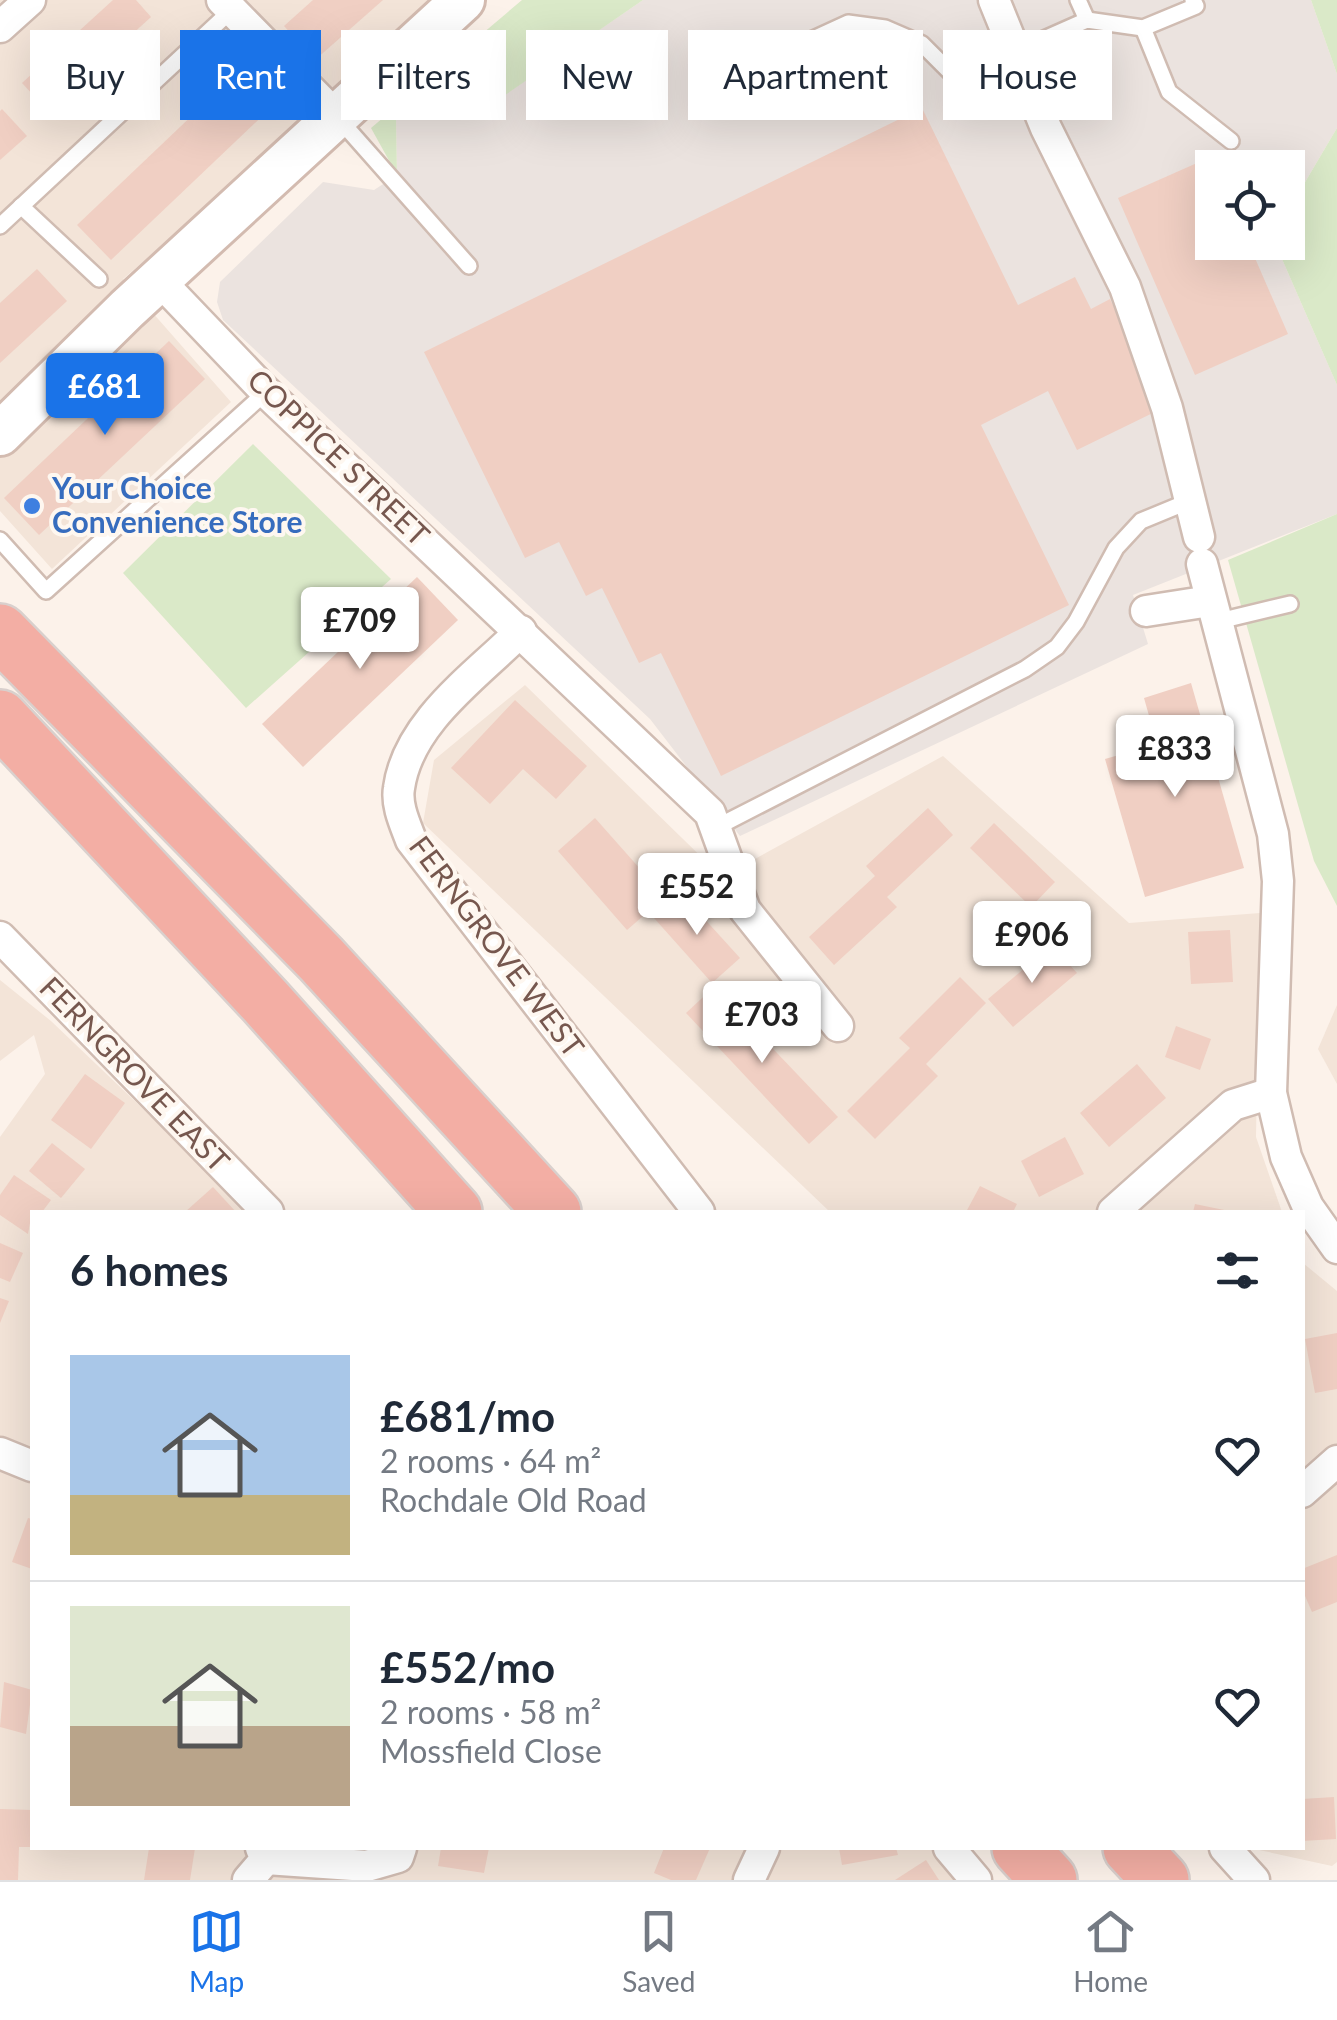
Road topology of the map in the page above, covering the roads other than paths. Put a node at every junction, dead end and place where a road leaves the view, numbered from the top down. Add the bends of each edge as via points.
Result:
1 (30, 0) edge
2 (463, 0) edge
3 (994, 0) edge
4 (1078, 0) edge
5 (1194, 0) edge
6 (232, 4) edge
7 (1087, 20) junction
8 (0, 27) edge
9 (1143, 28) junction
10 (833, 30) edge
11 (890, 30) edge
12 (1006, 30) edge
13 (1066, 30) edge
14 (923, 45) edge
15 (943, 65) edge
16 (335, 115) junction
17 (1043, 120) edge
18 (1231, 141) dead end
19 (22, 206) junction
20 (0, 226) edge
21 (469, 266) dead end
22 (100, 279) dead end
23 (159, 280) junction
24 (266, 392) junction
25 (0, 434) edge
26 (1192, 500) junction
27 (0, 540) edge
28 (1290, 604) dead end
29 (1146, 611) dead end
30 (1212, 612) junction
31 (522, 631) junction
32 (0, 632) edge
33 (10, 730) edge
34 (716, 828) junction
35 (0, 937) edge
36 (838, 1026) dead end
37 (1271, 1093) junction
38 (266, 1210) edge
39 (452, 1210) edge
40 (551, 1210) edge
41 (696, 1210) edge
42 (1115, 1210) edge
43 (1337, 1248) edge
44 (0, 1452) edge
45 (1337, 1462) edge
46 (30, 1465) edge
47 (1305, 1489) edge
48 (400, 1850) edge
49 (763, 1850) edge
50 (951, 1850) edge
51 (1022, 1850) edge
52 (1133, 1850) edge
53 (1226, 1850) edge
54 (258, 1862) edge
55 (749, 1880) edge
56 (976, 1880) edge
57 (1049, 1880) edge
58 (1161, 1880) edge
59 (1254, 1880) edge

1 - 8 street
2 - 16 main road
3 - 12 street
4 - 7 lane
5 - 9 lane via 1196,6
6 - 16 street
6 - 19 lane
7 - 9 lane
7 - 13 lane
9 - 18 lane via 1169,92
10 - 11 lane via 848,23
14 - 15 lane
16 - 21 lane
16 - 23 main road
17 - 26 street via 1126,287
19 - 20 lane
19 - 22 lane
23 - 24 street, COPPICE STREET
23 - 25 main road
24 - 27 lane via 46,591
24 - 31 street, COPPICE STREET
26 - 30 street
26 - 34 lane via 1141,520 1116,548 1066,635 1025,670
28 - 30 lane
29 - 30 street
30 - 37 street via 1273,834 1278,881
31 - 34 street, COPPICE STREET via 710,813
31 - 41 street, FERNGROVE WEST via 434,716 410,750 398,790 402,816 411,840
32 - 40 highway via 322,958
33 - 39 highway
34 - 36 street, COPPICE STREET via 745,910
35 - 38 street, FERNGROVE EAST
37 - 42 street via 1234,1106
37 - 43 street via 1286,1157
44 - 46 street
45 - 47 street
48 - 54 street via 398,1857 368,1866
49 - 55 street
50 - 56 street
51 - 57 highway
52 - 58 highway
53 - 59 street

